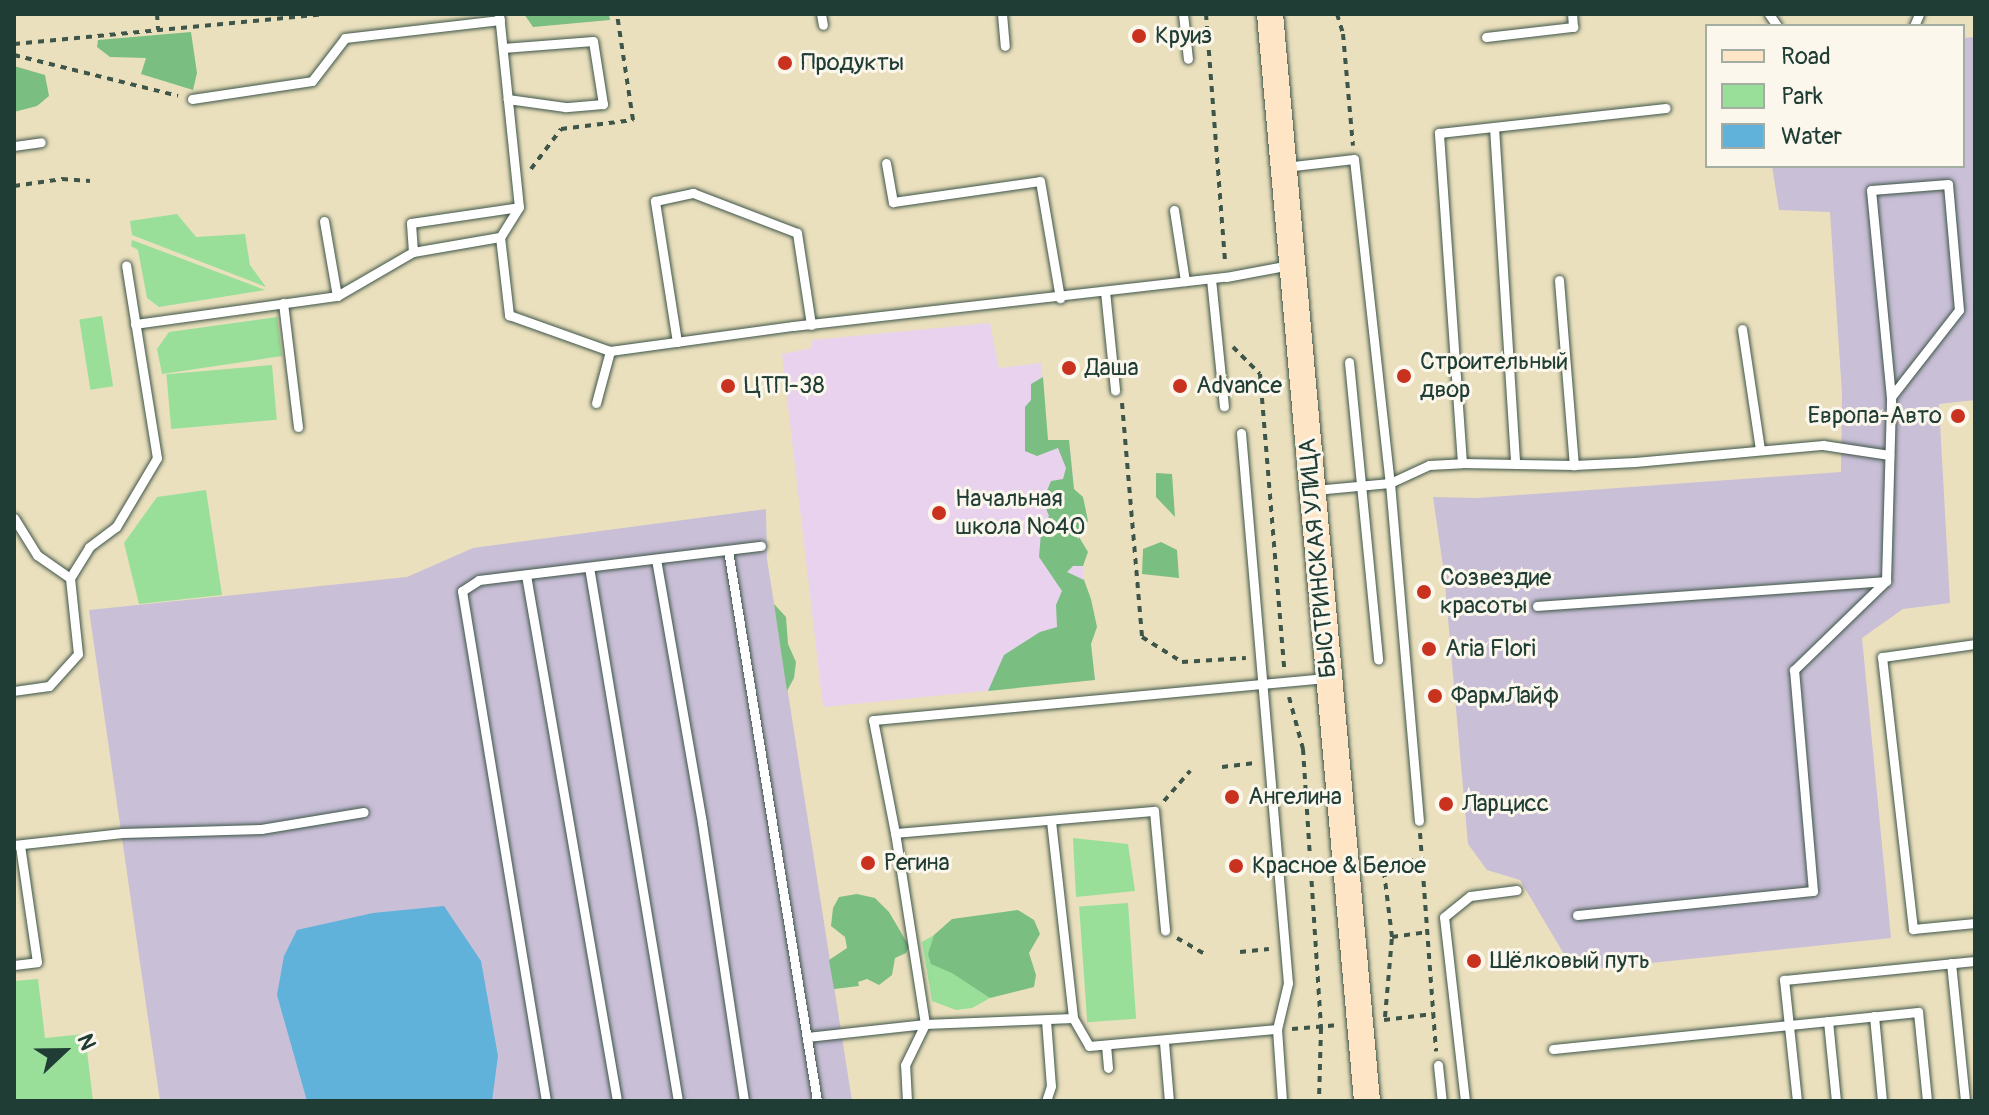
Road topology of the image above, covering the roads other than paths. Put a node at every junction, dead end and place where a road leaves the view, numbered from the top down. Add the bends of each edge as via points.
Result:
1 (1002, 14) edge
2 (1183, 14) edge
3 (1270, 14) edge
4 (1572, 14) edge
5 (500, 17) edge
6 (1486, 37) dead end
7 (1005, 46) dead end
8 (503, 48) junction
9 (1188, 59) dead end
10 (192, 99) road end
11 (508, 99) junction
12 (1666, 108) dead end
13 (1494, 127) junction
14 (41, 142) dead end
15 (14, 146) edge
16 (886, 163) dead end
17 (1282, 167) junction
18 (519, 207) junction
19 (1174, 210) dead end
20 (324, 221) dead end
21 (500, 237) junction
22 (413, 252) junction
23 (126, 265) dead end
24 (1290, 265) junction
25 (1211, 279) junction
26 (1559, 280) dead end
27 (1185, 281) junction
28 (1105, 291) junction
29 (337, 296) junction
30 (1060, 298) junction
31 (283, 303) junction
32 (135, 324) junction
33 (811, 325) junction
34 (1742, 329) dead end
35 (677, 342) junction
36 (610, 351) junction
37 (1349, 362) dead end
38 (1115, 390) road end
39 (1891, 397) junction
40 (596, 403) dead end
41 (1224, 406) dead end
42 (298, 427) dead end
43 (1241, 433) dead end
44 (1760, 449) junction
45 (1889, 455) junction
46 (1462, 463) junction
47 (1515, 463) junction
48 (1574, 465) junction
49 (1390, 483) junction
50 (1361, 486) junction
51 (1312, 490) junction
52 (15, 521) edge
53 (761, 546) dead end
54 (728, 550) junction
55 (656, 559) junction
56 (589, 567) junction
57 (526, 575) junction
58 (70, 578) junction
59 (1886, 581) junction
60 (1537, 606) dead end
61 (1975, 644) edge
62 (1378, 660) dead end
63 (1330, 678) junction
64 (1261, 687) junction
65 (14, 691) edge
66 (364, 812) dead end
67 (1051, 821) junction
68 (1419, 821) road end
69 (895, 833) junction
70 (17, 845) edge
71 (1517, 890) dead end
72 (1577, 915) dead end
73 (1975, 923) edge
74 (1165, 930) road end
75 (1975, 961) edge
76 (1951, 963) junction
77 (14, 965) edge
78 (1874, 1016) junction
79 (1073, 1018) junction
80 (1046, 1020) junction
81 (1828, 1021) junction
82 (925, 1024) junction
83 (1789, 1025) junction
84 (1277, 1029) junction
85 (807, 1037) junction
86 (1164, 1042) junction
87 (1106, 1045) junction
88 (1553, 1049) dead end
89 (1438, 1065) road end
90 (1108, 1068) dead end
91 (546, 1101) edge
92 (617, 1101) edge
93 (678, 1101) edge
94 (744, 1101) edge
95 (817, 1101) edge
96 (907, 1101) edge
97 (1046, 1101) edge
98 (1169, 1101) edge
99 (1282, 1101) edge
100 (1367, 1101) edge
101 (1442, 1101) edge
102 (1465, 1101) edge
103 (1797, 1101) edge
104 (1836, 1101) edge
105 (1882, 1101) edge
106 (1927, 1101) edge
107 (1965, 1101) edge

1 - 7 lane
2 - 9 lane
3 - 17 main road, БЫСТРИНСКАЯ УЛИЦА
4 - 6 lane via 1573,27
5 - 8 lane
5 - 10 lane via 345,38 312,81
8 - 11 lane
8 - 11 lane via 593,41 603,104 565,107
11 - 18 lane
12 - 13 lane
13 - 46 lane via 1439,133
13 - 47 lane
14 - 15 lane
16 - 30 lane via 893,202 1040,181
17 - 24 main road, БЫСТРИНСКАЯ УЛИЦА
17 - 49 lane via 1354,159
18 - 21 lane
18 - 22 lane via 411,223
19 - 27 lane
20 - 29 lane
21 - 22 lane
21 - 36 lane via 509,315
22 - 29 lane
23 - 32 lane
24 - 25 lane
24 - 51 main road, БЫСТРИНСКАЯ УЛИЦА
25 - 27 lane
25 - 41 lane
26 - 48 lane
27 - 28 lane
28 - 30 lane
28 - 38 lane
29 - 31 lane
30 - 33 lane
31 - 32 lane
31 - 42 lane
32 - 58 lane via 157,458 116,527 89,547
33 - 35 lane
33 - 35 lane via 797,233 693,193 655,201
34 - 44 lane
35 - 36 lane
36 - 40 lane
37 - 50 lane
39 - 39 lane via 1871,190 1948,184 1959,310
39 - 45 lane
43 - 64 lane
44 - 45 lane via 1843,445
44 - 48 lane
45 - 59 lane
46 - 47 lane
46 - 49 lane via 1429,465
47 - 48 lane
49 - 50 lane
49 - 68 lane
50 - 51 lane
50 - 62 lane
51 - 63 main road, БЫСТРИНСКАЯ УЛИЦА
52 - 58 lane via 37,555
53 - 54 lane
54 - 55 lane
54 - 85 lane
55 - 56 lane
55 - 94 lane
56 - 57 lane
56 - 93 lane
57 - 91 lane via 479,580 462,591
57 - 92 lane
58 - 65 lane via 78,654 49,686
59 - 60 lane
59 - 72 lane via 1794,670 1813,891
61 - 73 lane via 1882,657 1913,929
63 - 64 lane
63 - 100 main road, БЫСТРИНСКАЯ УЛИЦА
64 - 69 lane via 873,720
64 - 84 lane via 1288,983
66 - 70 lane via 261,829 122,833
67 - 69 lane
67 - 74 lane via 1154,811
67 - 79 lane
69 - 82 lane
70 - 77 lane via 37,962
71 - 102 lane via 1470,896 1444,917
75 - 76 lane
76 - 83 lane via 1784,980
76 - 107 lane
78 - 81 lane
78 - 105 lane
78 - 106 lane via 1918,1012
79 - 80 lane
79 - 87 lane via 1089,1046
80 - 82 lane
80 - 97 lane via 1051,1086
81 - 83 lane
81 - 104 lane
82 - 85 lane
82 - 96 lane via 905,1065
83 - 88 lane
83 - 103 lane
84 - 86 lane
84 - 99 lane
85 - 95 lane
86 - 87 lane
86 - 98 lane
87 - 90 lane
89 - 101 lane

